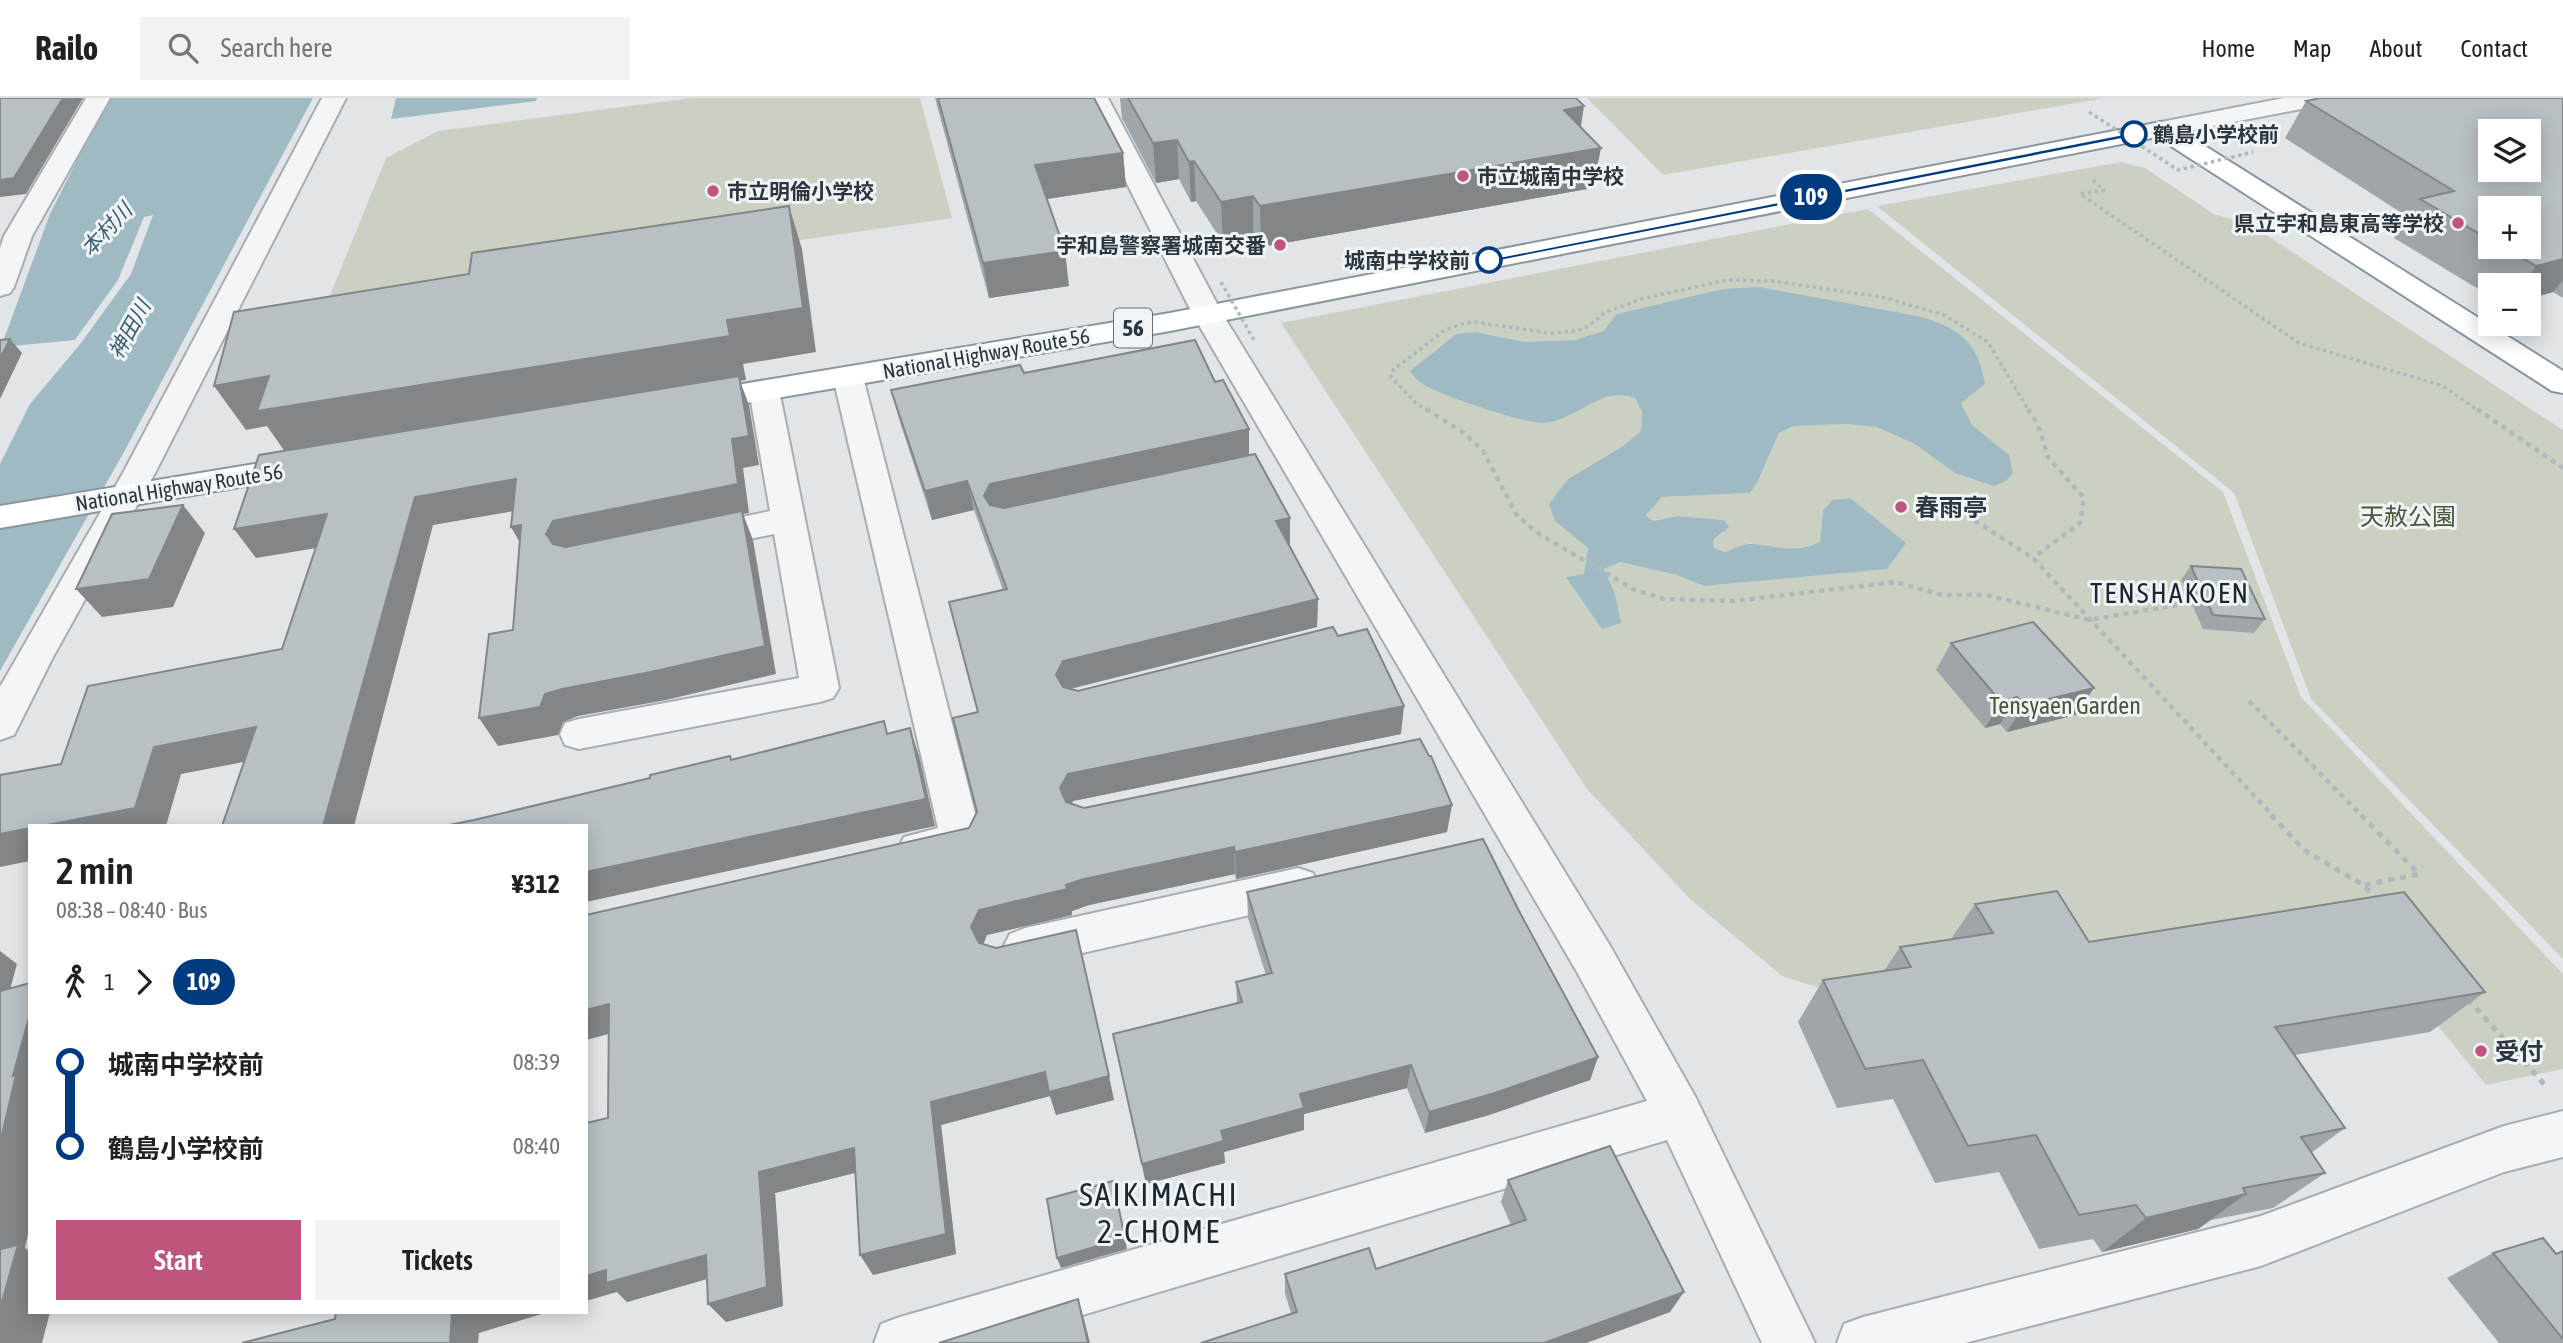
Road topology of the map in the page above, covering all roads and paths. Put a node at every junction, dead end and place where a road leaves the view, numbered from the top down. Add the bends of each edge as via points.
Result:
1 (98, 98) edge
2 (334, 98) edge
3 (1096, 98) edge
4 (2322, 98) edge
5 (2089, 112) dead end
6 (2161, 129) junction
7 (2253, 152) dead end
8 (2088, 175) dead end
9 (2, 278) edge
10 (1214, 298) junction
11 (1254, 340) dead end
12 (848, 377) junction
13 (2563, 384) edge
14 (764, 390) junction
15 (668, 406) edge
16 (328, 463) edge
17 (2563, 468) edge
18 (112, 498) junction
19 (1958, 510) dead end
20 (0, 517) edge
21 (789, 519) junction
22 (659, 545) edge
23 (2033, 558) junction
24 (2177, 605) dead end
25 (2090, 620) junction
26 (2249, 701) dead end
27 (0, 725) edge
28 (579, 734) dead end
29 (880, 858) edge
30 (1330, 878) edge
31 (2363, 885) junction
32 (2381, 904) edge
33 (1004, 952) edge
34 (2462, 993) edge
35 (2547, 1088) dead end
36 (1679, 1114) junction
37 (2563, 1134) edge
38 (900, 1343) edge
39 (1788, 1343) edge
40 (1863, 1343) edge

1 - 9 street via 18,236
2 - 18 street via 139,473
3 - 10 street
4 - 6 street
5 - 7 path, bridge via 2178,170
6 - 10 highway, National Highway Route 56 / 56
6 - 13 highway
8 - 17 path via 2104,191 2080,194 2299,343 2443,386
10 - 11 path, bridge
10 - 12 highway, National Highway Route 56 / 56
10 - 36 street via 1282,464 1499,840 1593,958
12 - 14 highway, National Highway Route 56 / 56
12 - 29 street via 961,840
14 - 15 highway, National Highway Route 56 / 56
14 - 21 street
16 - 18 highway, National Highway Route 56
18 - 20 highway, National Highway Route 56
18 - 27 street
19 - 23 path
21 - 22 street
21 - 28 street via 820,688
23 - 25 path
23 - 25 path via 2080,523 2084,498 2048,457 2038,425 1988,342 1944,315 1882,298 1772,281 1727,280 1642,299 1604,313 1577,331 1549,333 1461,324 1445,330 1393,370 1391,377 1416,403 1464,433 1483,451 1516,514 1536,532 1633,589 1664,598 1734,601 1895,582 1942,595 1986,595
24 - 25 path
25 - 31 path via 2304,850
26 - 31 path via 2419,874
30 - 33 street
31 - 32 path
34 - 35 path
36 - 38 street
36 - 39 street
37 - 40 street via 2504,1149 2261,1241

